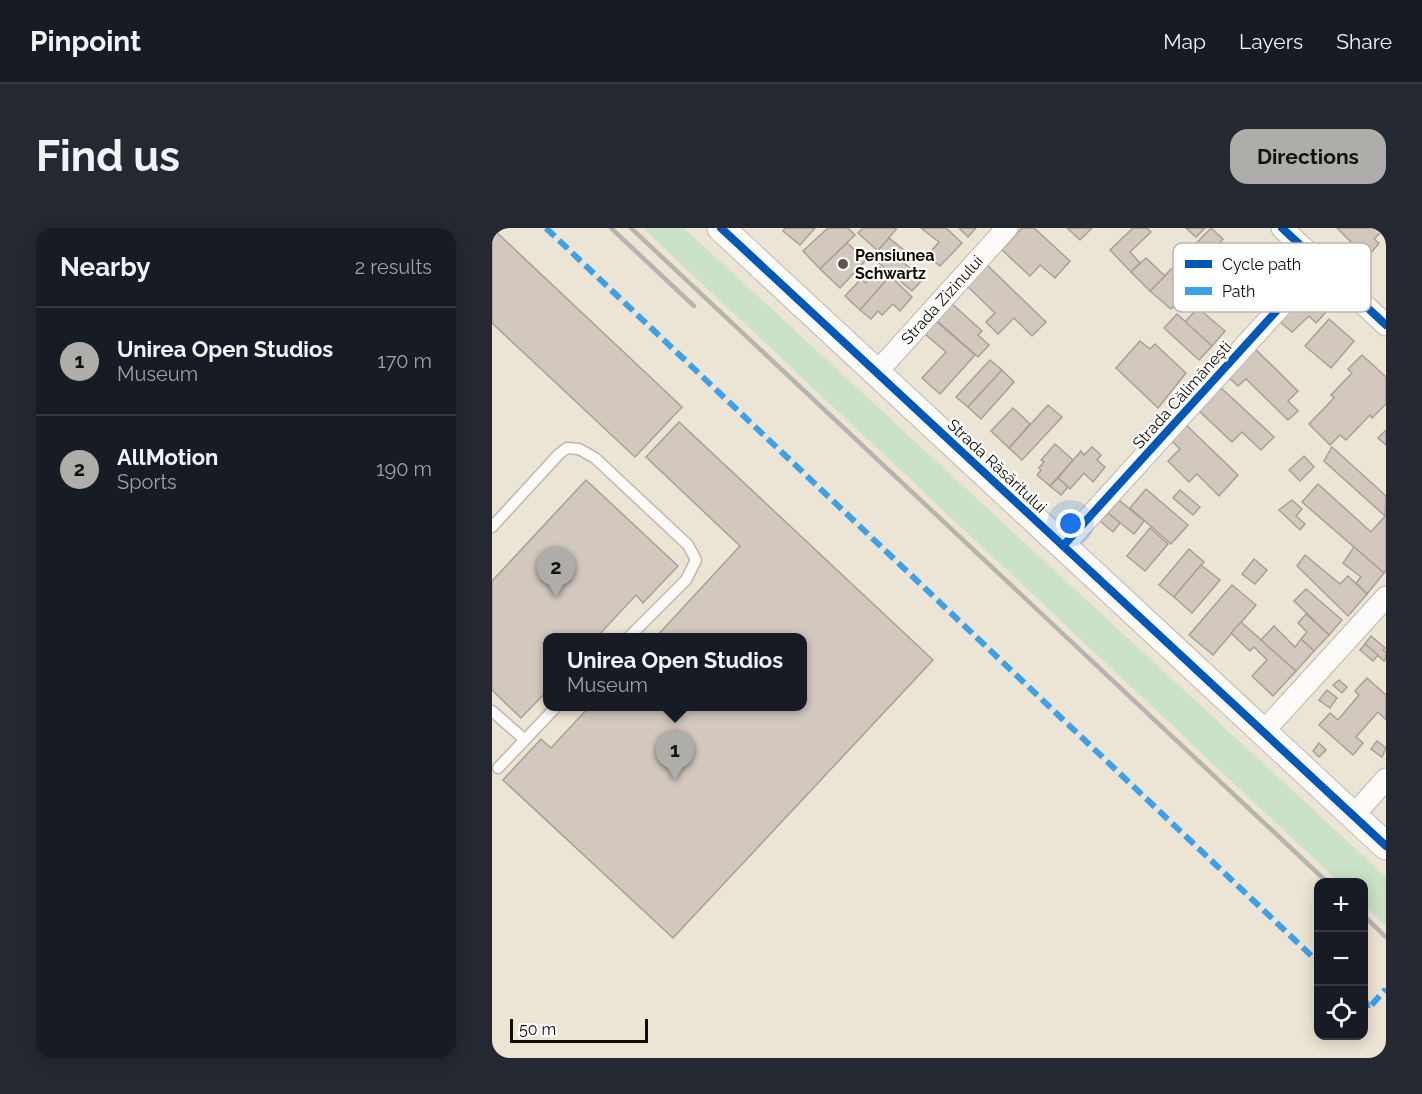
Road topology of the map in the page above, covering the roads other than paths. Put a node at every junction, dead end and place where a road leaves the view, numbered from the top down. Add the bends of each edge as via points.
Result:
1 (722, 228) edge
2 (1007, 228) edge
3 (1282, 228) edge
4 (1298, 243) edge
5 (1371, 311) edge
6 (1276, 312) edge
7 (1386, 325) edge
8 (877, 372) junction
9 (492, 527) edge
10 (1063, 546) junction
11 (1386, 597) edge
12 (633, 633) edge
13 (492, 711) edge
14 (552, 711) edge
15 (1264, 731) junction
16 (524, 739) junction
17 (498, 768) dead end
18 (1386, 779) edge
19 (1353, 816) junction
20 (1386, 846) edge

1 - 8 street, Strada Răsăritului
2 - 8 street, Strada Zizinului
3 - 4 street
5 - 7 street
6 - 10 street, Strada Călimănești
8 - 10 street, Strada Răsăritului
9 - 12 lane via 567,448 579,449 595,458 688,545 696,560 686,580
10 - 15 street, Strada Răsăritului
11 - 15 street
13 - 16 lane
14 - 16 lane
15 - 19 street, Strada Răsăritului
16 - 17 lane
18 - 19 street
19 - 20 street, Strada Răsăritului

